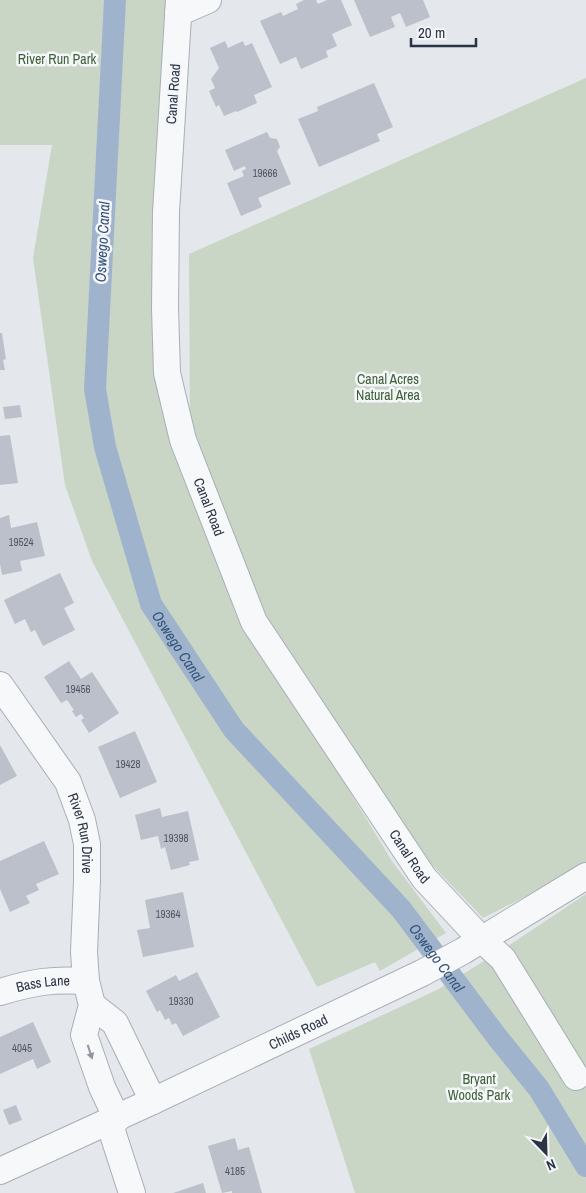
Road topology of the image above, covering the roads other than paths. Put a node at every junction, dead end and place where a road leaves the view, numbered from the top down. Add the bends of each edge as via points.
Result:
1 (208, 0) edge
2 (179, 7) edge
3 (0, 685) edge
4 (586, 876) edge
5 (472, 945) junction
6 (0, 992) edge
7 (89, 993) junction
8 (576, 1077) dead end
9 (154, 1101) junction
10 (113, 1120) junction
11 (0, 1171) edge
12 (132, 1193) edge

1 - 2 street
2 - 5 street, Canal Road via 166,212 165,308 167,373 183,440 254,622
3 - 7 street, River Run Drive via 68,782 82,820 87,844 84,952
4 - 5 street, Childs Road
5 - 8 street, Canal Road via 503,959
5 - 9 street, Childs Road via 404,982
6 - 7 street, Bass Lane via 61,979
7 - 9 street via 114,1023
7 -> 10 street, River Run Drive via 84,1035
9 - 10 street, Childs Road
10 - 11 street, Childs Road
10 - 12 street, River Run Drive

